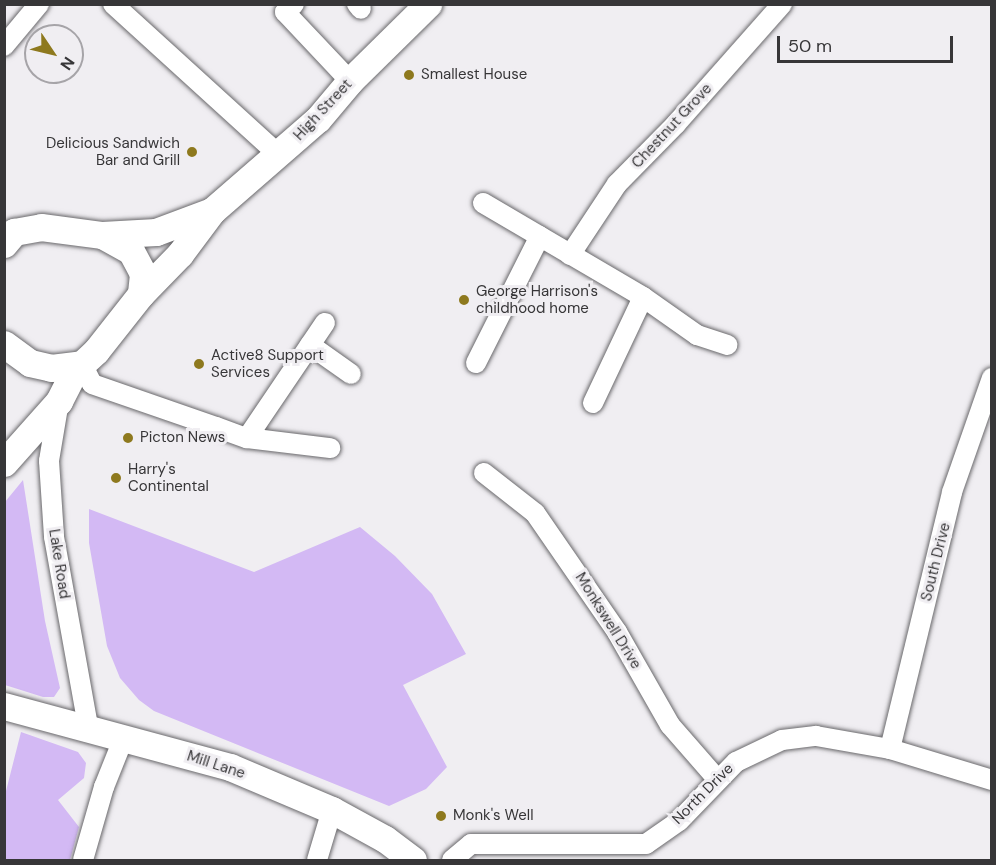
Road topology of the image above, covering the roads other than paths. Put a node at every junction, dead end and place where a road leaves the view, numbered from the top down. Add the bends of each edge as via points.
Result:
1 (39, 4) edge
2 (113, 4) edge
3 (294, 4) edge
4 (428, 4) edge
5 (782, 4) edge
6 (4, 46) edge
7 (350, 81) junction
8 (279, 155) junction
9 (483, 203) dead end
10 (212, 211) junction
11 (4, 221) edge
12 (41, 227) junction
13 (102, 235) junction
14 (540, 236) junction
15 (4, 244) edge
16 (570, 255) junction
17 (141, 294) junction
18 (643, 297) junction
19 (325, 323) dead end
20 (4, 344) edge
21 (310, 345) junction
22 (728, 345) dead end
23 (476, 363) dead end
24 (79, 365) junction
25 (351, 374) dead end
26 (992, 378) edge
27 (59, 401) junction
28 (592, 403) dead end
29 (247, 438) junction
30 (330, 448) dead end
31 (4, 463) edge
32 (484, 473) dead end
33 (4, 706) edge
34 (88, 726) junction
35 (124, 737) junction
36 (890, 749) junction
37 (718, 780) junction
38 (992, 780) edge
39 (332, 810) junction
40 (83, 861) edge
41 (317, 861) edge
42 (413, 861) edge
43 (452, 861) edge

1 - 6 street
2 - 8 street
3 - 7 street via 285,12
4 - 7 main road, High Street
5 - 16 street, Chestnut Grove via 617,184
7 - 8 main road, High Street via 318,119
8 - 10 main road, High Street
9 - 14 street
10 - 13 main road, High Street via 156,232
10 - 17 main road, High Street via 180,254
11 - 12 main road
12 - 13 main road
12 - 15 main road via 14,232
13 - 17 main road via 131,251 142,274
14 - 16 street
14 - 23 street
16 - 18 street
17 - 24 main road, High Street via 96,351
18 - 22 street via 697,335
18 - 28 street
19 - 21 street
20 - 24 main road via 30,363 51,368
21 - 25 street
21 - 29 street
24 - 27 main road, High Street
24 - 29 street via 92,384
26 - 36 street, South Drive via 950,502
27 - 31 main road, High Street
27 - 34 street, Lake Road via 49,461 54,537
29 - 30 street
32 - 37 street, Monkswell Drive via 535,513 617,632 670,725
33 - 34 main road, Mill Lane
34 - 35 main road, Mill Lane
35 - 39 main road, Mill Lane via 230,767
35 - 40 street via 104,786
36 - 37 street, North Drive via 816,736 782,740 736,762
36 - 38 street, North Drive
37 - 43 street, North Drive via 679,821 646,844 471,844
39 - 41 street
39 - 42 main road, Mill Lane via 385,839

